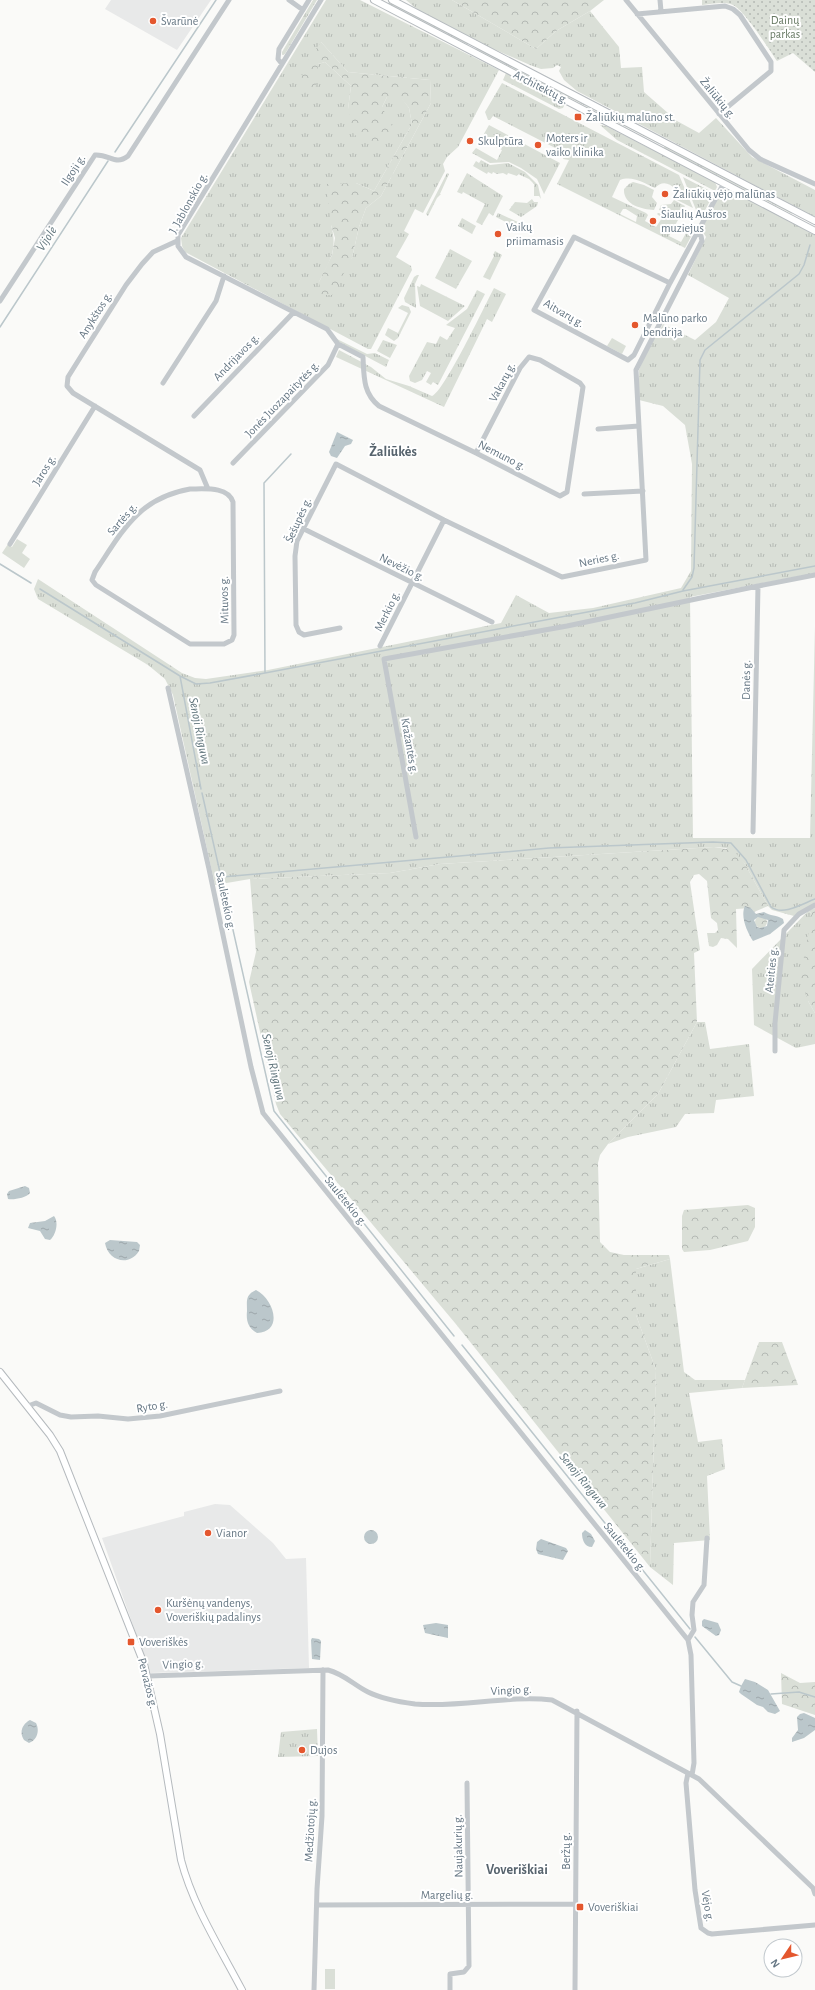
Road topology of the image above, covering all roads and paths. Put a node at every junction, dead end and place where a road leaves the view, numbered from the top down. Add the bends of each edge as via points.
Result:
1 (229, 0) edge
2 (288, 0) edge
3 (309, 0) edge
4 (321, 0) edge
5 (374, 0) edge
6 (392, 0) edge
7 (626, 0) edge
8 (660, 0) edge
9 (386, 3) edge
10 (303, 10) junction
11 (661, 11) junction
12 (637, 14) junction
13 (474, 42) junction
14 (470, 50) junction
15 (282, 64) junction
16 (719, 114) junction
17 (663, 142) junction
18 (659, 149) junction
19 (724, 183) junction
20 (815, 184) edge
21 (796, 211) junction
22 (792, 218) junction
23 (815, 221) edge
24 (815, 231) edge
25 (697, 233) junction
26 (177, 241) junction
27 (224, 276) junction
28 (670, 283) junction
29 (0, 301) edge
30 (293, 313) junction
31 (338, 344) junction
32 (163, 383) dead end
33 (583, 387) joint
34 (95, 406) junction
35 (194, 416) dead end
36 (639, 426) junction
37 (598, 429) dead end
38 (476, 453) junction
39 (234, 463) dead end
40 (372, 482) joint
41 (208, 489) junction
42 (643, 490) junction
43 (584, 494) dead end
44 (231, 495) joint
45 (444, 520) junction
46 (304, 529) junction
47 (10, 544) dead end
48 (815, 574) edge
49 (92, 580) joint
50 (412, 583) junction
51 (758, 586) junction
52 (492, 622) dead end
53 (340, 628) dead end
54 (380, 646) dead end
55 (168, 688) dead end
56 (753, 832) dead end
57 (416, 837) dead end
58 (815, 906) edge
59 (775, 1050) dead end
60 (0, 1372) edge
61 (280, 1391) dead end
62 (28, 1406) junction
63 (707, 1538) dead end
64 (688, 1640) junction
65 (323, 1670) junction
66 (148, 1676) junction
67 (577, 1712) junction
68 (690, 1774) junction
69 (467, 1783) dead end
70 (814, 1888) edge
71 (815, 1894) edge
72 (576, 1904) junction
73 (317, 1905) junction
74 (468, 1905) junction
75 (815, 1925) edge
76 (242, 1990) edge
77 (314, 1990) edge
78 (450, 1990) edge
79 (576, 1990) edge

1 - 29 street, Ilgoji g. via 128,156 116,161 108,156 95,155
2 - 10 street
3 - 10 street
4 - 15 street, J. Jablonskio g.
5 - 9 main road, Architektų g.
6 - 13 main road, Architektų g.
7 - 12 street, Žaliūkių g.
8 - 11 street
9 - 14 main road, Architektų g.
10 - 15 street via 277,55
11 - 12 street
11 - 16 street via 725,6 733,9 740,15 771,62 769,74
12 - 16 street, Žaliūkių g.
13 - 14 main road
13 - 17 main road, Architektų g.
14 - 18 main road, Architektų g.
15 - 26 street, J. Jablonskio g. via 178,235
16 - 20 street, Žaliūkių g. via 754,155
17 - 18 main road
17 - 21 main road, Architektų g.
18 - 19 main road, Architektų g.
19 - 22 main road, Architektų g.
19 - 25 street, Aitvarų g.
21 - 22 main road
21 - 23 main road, Architektų g.
22 - 24 main road, Architektų g.
25 - 28 street, Aitvarų g.
25 - 36 street, Neries g. via 702,241 636,370
26 - 27 street, J. Jablonskio g. via 186,257
26 - 34 street, Anykštos g. via 154,252 142,264 68,377 67,386 73,393
27 - 30 street, J. Jablonskio g.
27 - 32 street via 216,301
28 - 28 street, Aitvarų g. via 574,236 534,310 628,360 634,355
30 - 31 street, J. Jablonskio g. via 327,329
30 - 35 street, Andrijavos g.
31 - 38 street, Nemuno g. via 363,357 365,388 380,406
31 - 39 street, Jonės Juozapaitytės g. via 328,365
33 - 38 street, Vakarų g. via 540,360 529,357 520,368
33 - 38 street, Nemuno g. via 567,492 564,494 560,496
34 - 41 street via 200,470
34 - 47 street, Jaros g.
36 - 37 street
36 - 42 street, Neries g.
40 - 45 street, Neries g.
40 - 46 street, Šešupės g. via 336,464
41 - 44 street, Sartės g.
41 - 49 street, Sartės g. via 173,492 149,504 124,530
42 - 43 street
42 - 45 street, Neries g. via 646,560 562,577
44 - 49 street, Mituvos g. via 234,635 232,640 224,644 190,644
45 - 50 street, Merkio g.
46 - 50 street, Nevėžio g.
46 - 53 street, Šešupės g. via 297,542 295,556 298,632 304,635
48 - 51 street
50 - 52 street, Nevėžio g.
50 - 54 street, Merkio g.
51 - 56 street, Danės g.
51 - 57 street, Kražantės g. via 567,626 384,659
55 - 64 street, Saulėtekio g. via 263,1113
58 - 59 street, Ateities g. via 799,914 784,930 775,1023
60 - 62 main road, Pervažos g.
61 - 62 street, Ryto g. via 140,1418 72,1417 60,1415 36,1403
62 - 66 main road, Pervažos g. via 64,1459 133,1631
63 - 64 street via 704,1585 693,1602 694,1630
64 - 68 street via 691,1655 694,1763
65 - 66 street, Vingio g.
65 - 67 street, Vingio g. via 341,1674 368,1692 394,1700 439,1705 534,1698 552,1700
65 - 73 street, Medžiotojų g. via 322,1816
66 - 76 main road, Pervažos g. via 185,1877
67 - 68 street, Vingio g.
67 - 72 street, Beržų g.
68 - 70 street, Vingio g. via 708,1787
68 - 75 street, Vėjo g. via 686,1783 701,1928 712,1934
69 - 74 street, Naujakurių g.
70 - 71 street, Vingio g.
72 - 74 street, Margelių g.
72 - 79 street, Beržų g.
73 - 74 street, Margelių g.
73 - 77 street, Medžiotojų g.
74 - 78 street, Naujakurių g. via 469,1966 464,1972 450,1974

